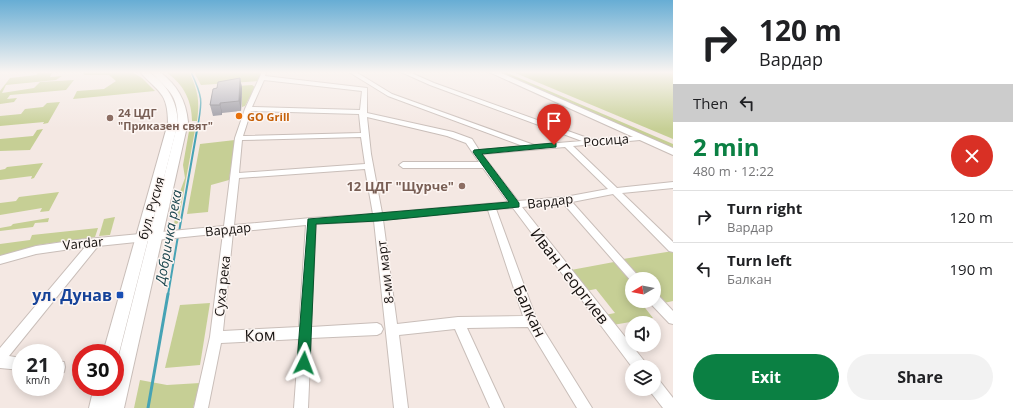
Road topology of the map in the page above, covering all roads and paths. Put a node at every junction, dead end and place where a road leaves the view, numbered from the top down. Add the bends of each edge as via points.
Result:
1 (166, 91) edge
2 (176, 91) edge
3 (256, 91) edge
4 (365, 91) edge
5 (383, 91) edge
6 (451, 91) edge
7 (535, 91) edge
8 (248, 109) junction
9 (362, 114) junction
10 (364, 135) junction
11 (239, 138) junction
12 (640, 138) junction
13 (592, 142) junction
14 (567, 144) junction
15 (533, 147) junction
16 (476, 152) junction
17 (673, 152) edge
18 (485, 164) junction
19 (403, 165) dead end
20 (368, 166) junction
21 (234, 176) junction
22 (673, 185) edge
23 (613, 190) junction
24 (565, 200) junction
25 (516, 205) junction
26 (491, 207) junction
27 (378, 217) junction
28 (311, 221) junction
29 (228, 230) junction
30 (155, 236) junction
31 (95, 242) junction
32 (673, 248) edge
33 (0, 260) edge
34 (630, 272) edge
35 (661, 306) edge
36 (673, 319) edge
37 (531, 321) junction
38 (458, 323) junction
39 (377, 329) dead end
40 (392, 330) junction
41 (305, 333) junction
42 (216, 336) junction
43 (114, 344) edge
44 (0, 358) edge
45 (635, 360) edge
46 (0, 362) edge
47 (12, 363) edge
48 (661, 394) edge
49 (101, 396) edge
50 (98, 408) edge
51 (115, 408) edge
52 (202, 408) edge
53 (301, 408) edge
54 (401, 408) edge
55 (497, 408) edge
56 (585, 408) edge
57 (672, 408) edge

1 - 30 main road, бул. Русия via 174,112 159,181
2 - 30 main road, бул. Русия via 183,111 182,127
3 - 8 street, Суха река
4 - 9 street, 8-ми март
5 - 15 street
6 - 13 street
7 - 12 main road
8 - 9 street
8 - 11 street, Суха река
9 - 10 street, 8-ми март
9 - 16 street via 450,134 469,141
10 - 11 street
10 - 20 street, 8-ми март
11 - 21 street, Суха река
12 - 13 street, Росица
12 - 17 main road
13 - 14 street, Росица
14 - 15 street, Росица
14 - 23 street
15 - 16 street, Росица
16 - 18 street
18 - 19 street
18 - 25 street
20 - 21 street
20 - 27 street, 8-ми март
21 - 29 street, Суха река
22 - 23 street, Вардар
23 - 24 street, Вардар
23 - 32 street
24 - 25 street, Вардар
24 - 34 street
25 - 26 street, Вардар
25 - 45 street, Иван Георгиев
26 - 27 street, Вардар
26 - 37 street, Балкан
27 - 28 street, Вардар
27 - 40 street, 8-ми март
28 - 29 street, Вардар
28 - 41 street
29 - 30 street, Вардар
29 - 42 street, Суха река
30 - 31 street, Vardar
30 - 43 main road, бул. Русия
30 - 51 main road, бул. Русия
31 - 33 street, Vardar via 36,250
31 - 44 street
35 - 36 street
37 - 38 street
37 - 56 street, Балкан
38 - 40 street
38 - 55 street
39 - 41 street, Ком
40 - 54 street, 8-ми март
41 - 42 street, Ком
41 - 53 street
42 - 52 street, Суха река
46 - 47 street
48 - 57 street
49 - 50 main road

